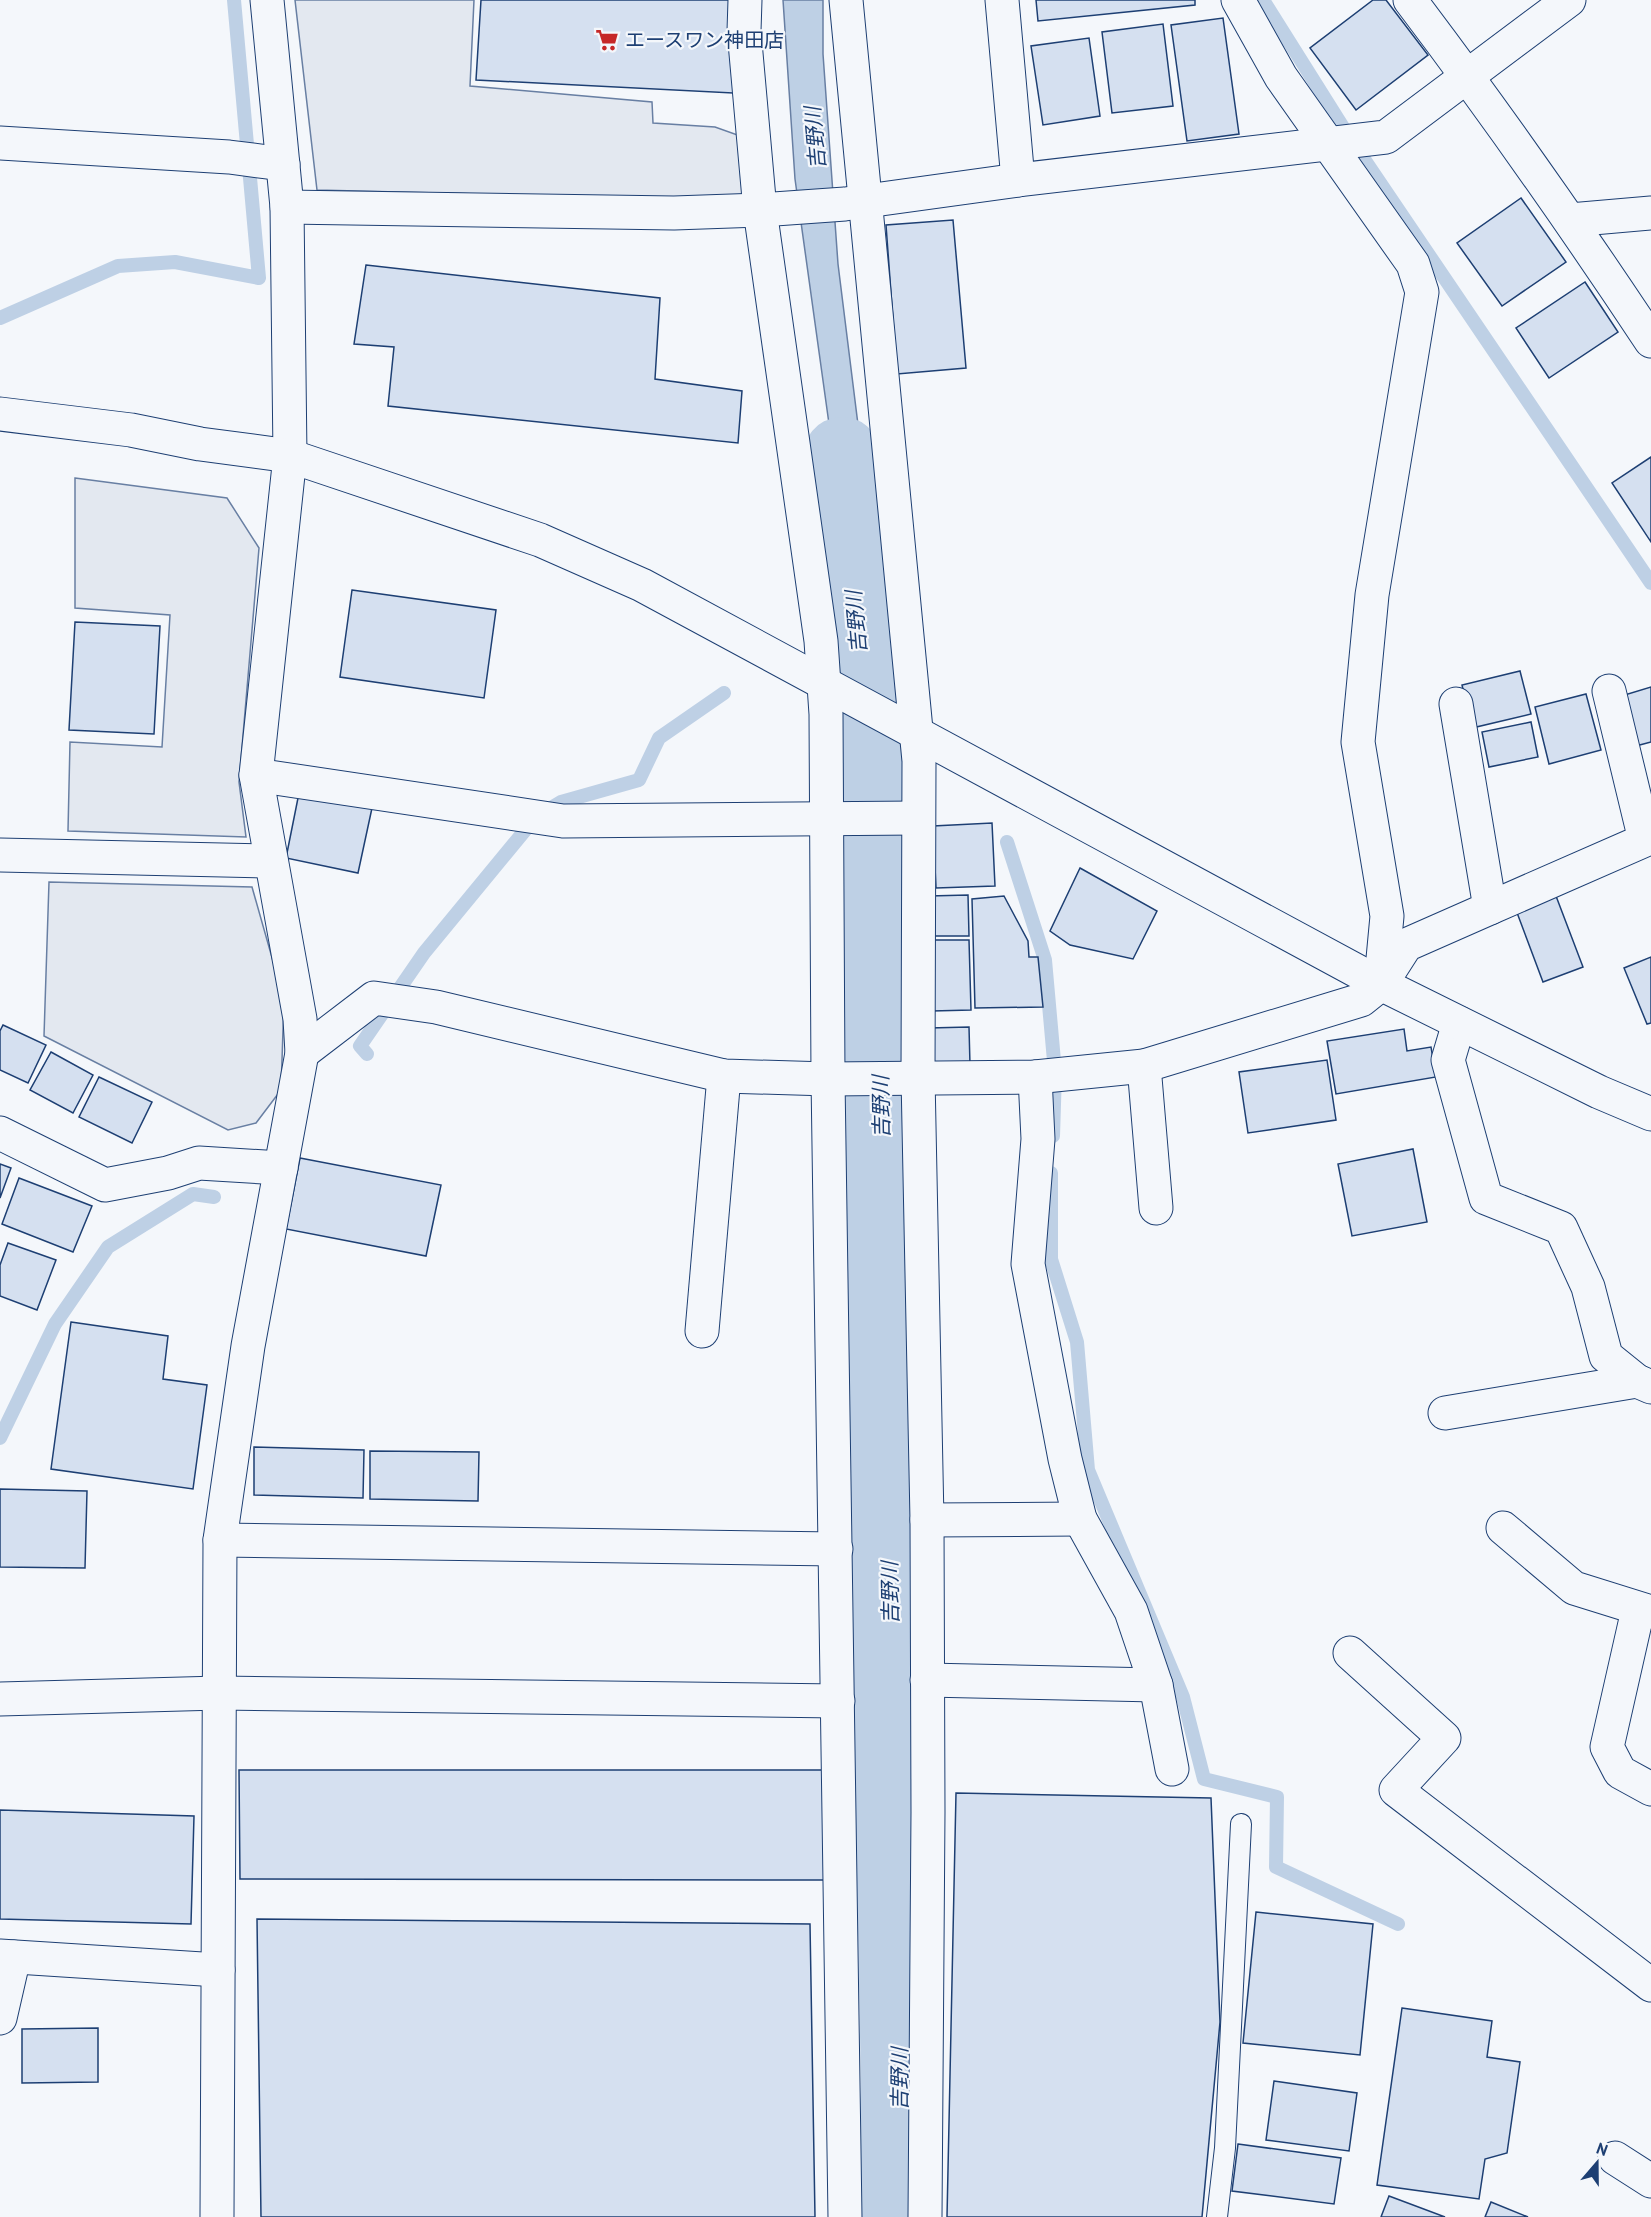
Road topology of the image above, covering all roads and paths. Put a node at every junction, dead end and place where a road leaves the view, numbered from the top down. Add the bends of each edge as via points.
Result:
1 (267, 0) edge
2 (745, 0) edge
3 (846, 0) edge
4 (1002, 0) edge
5 (1238, 0) edge
6 (1410, 0) edge
7 (1569, 0) edge
8 (1469, 77) junction
9 (0, 143) edge
10 (1335, 143) junction
11 (272, 162) junction
12 (1018, 180) junction
13 (856, 203) junction
14 (287, 207) junction
15 (774, 208) junction
16 (1651, 213) edge
17 (1570, 219) junction
18 (1651, 341) edge
19 (0, 414) edge
20 (290, 456) junction
21 (835, 690) junction
22 (1609, 692) dead end
23 (1456, 704) dead end
24 (906, 728) junction
25 (256, 775) junction
26 (910, 818) junction
27 (833, 820) junction
28 (0, 855) edge
29 (271, 861) junction
30 (1490, 908) junction
31 (1381, 984) junction
32 (1459, 1023) junction
33 (302, 1053) junction
34 (1144, 1066) junction
35 (1049, 1075) junction
36 (724, 1076) junction
37 (910, 1077) junction
38 (836, 1079) junction
39 (1651, 1114) edge
40 (0, 1133) edge
41 (281, 1168) junction
42 (1156, 1208) dead end
43 (702, 1331) dead end
44 (1644, 1384) edge
45 (1445, 1413) dead end
46 (927, 1520) junction
47 (1080, 1520) junction
48 (1503, 1528) dead end
49 (220, 1540) junction
50 (836, 1549) junction
51 (1645, 1611) edge
52 (1350, 1653) dead end
53 (927, 1680) junction
54 (1156, 1685) junction
55 (219, 1693) junction
56 (0, 1699) edge
57 (838, 1701) junction
58 (1172, 1769) dead end
59 (1651, 1789) edge
60 (1241, 1824) dead end
61 (7, 1957) edge
62 (218, 1970) junction
63 (1651, 1985) edge
64 (0, 2018) edge
65 (1615, 2158) dead end
66 (1651, 2181) edge
67 (217, 2217) edge
68 (844, 2217) edge
69 (925, 2217) edge
70 (1217, 2217) edge

1 - 11 street
2 - 15 street via 744,31
3 - 13 street
4 - 12 street
5 - 10 street via 1281,77
6 - 8 street
7 - 8 street
8 - 10 street via 1386,137
8 - 17 street
9 - 11 street
10 - 12 street
10 - 31 street via 1413,264 1422,292 1372,595 1358,742 1387,916
11 - 14 street
12 - 13 street
13 - 15 street
13 - 24 street
14 - 15 street via 674,213
14 - 20 street
15 - 21 street via 779,333
16 - 17 street
17 - 18 street
19 - 20 street
20 - 21 street via 540,540 642,585
20 - 25 street
21 - 24 street
21 - 27 street
22 - 30 street via 1645,840
23 - 30 street
24 - 26 street via 919,761
24 - 31 street
25 - 27 street via 563,821
25 - 29 street
26 - 27 street
26 - 37 street
27 - 38 street
28 - 29 street
29 - 33 street via 300,1019
30 - 31 street via 1406,945
31 - 32 street
31 - 34 street via 1361,1000
32 - 39 street
32 - 44 street via 1448,1060 1486,1198 1561,1228 1588,1287 1606,1356
33 - 36 street via 374,998 436,1007
33 - 41 street
34 - 35 street
34 - 42 street
35 - 37 street
35 - 47 street via 1038,1139 1028,1264
36 - 38 street
36 - 43 street
37 - 38 street
37 - 46 street
38 - 50 street
40 - 41 street via 105,1185 199,1163
41 - 49 street via 248,1346
44 - 45 street
46 - 47 street
46 - 53 street
47 - 54 street via 1131,1611
48 - 51 street via 1574,1588
49 - 50 street
49 - 55 street
50 - 57 street
51 - 59 street via 1607,1747 1620,1772
52 - 63 street via 1444,1738 1396,1790
53 - 54 street
53 - 69 street
54 - 58 street
55 - 56 street
55 - 57 street
55 - 62 street
57 - 68 street
60 - 70 lane via 1225,2148
61 - 62 street
61 - 64 street
62 - 67 street
65 - 66 street

